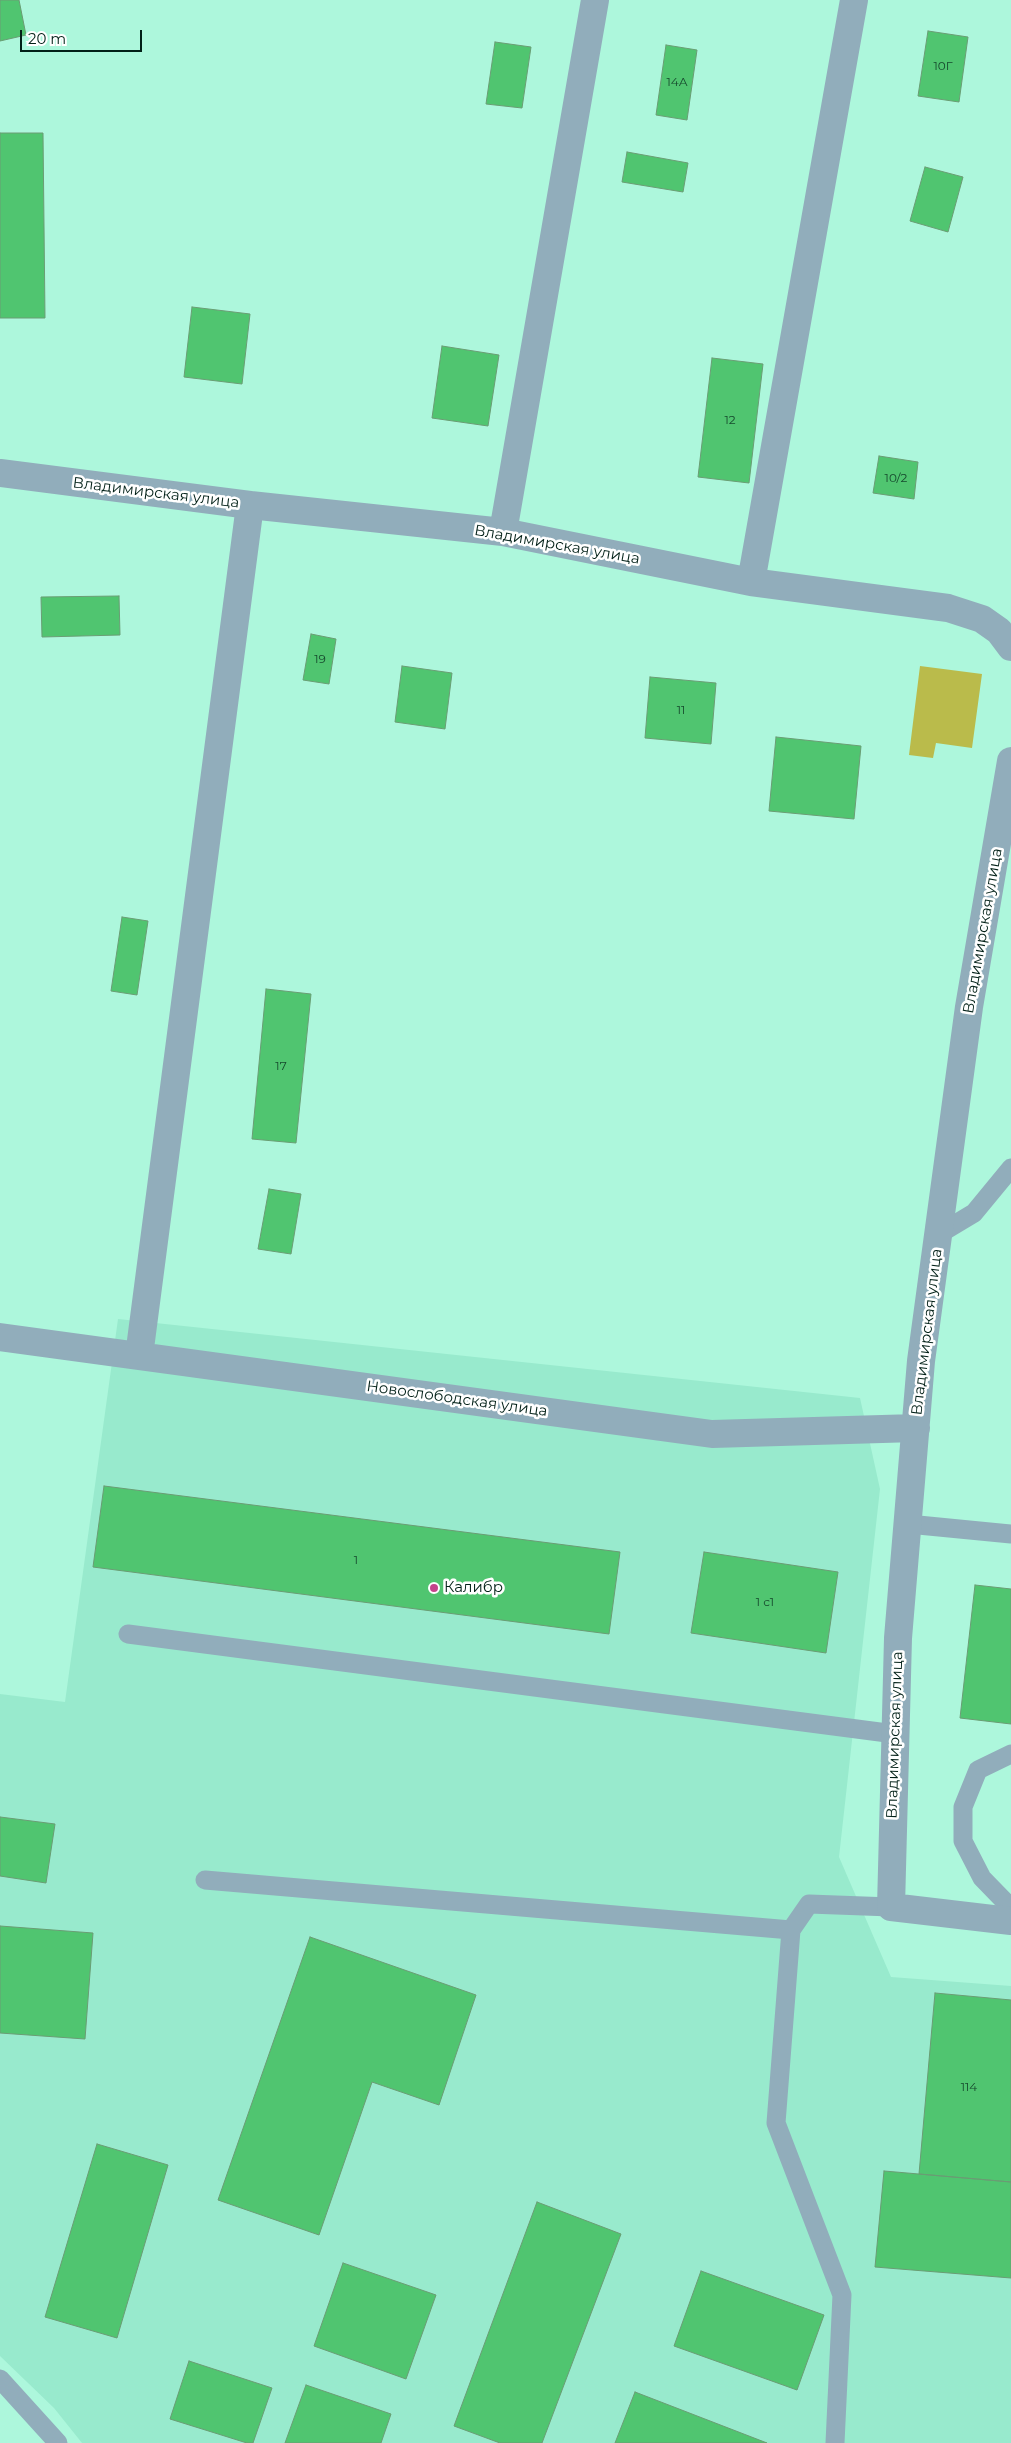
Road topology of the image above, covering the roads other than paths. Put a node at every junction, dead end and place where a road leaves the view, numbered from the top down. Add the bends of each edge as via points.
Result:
1 (595, 0) edge
2 (854, 0) edge
3 (0, 473) edge
4 (250, 505) junction
5 (503, 532) junction
6 (751, 582) junction
7 (1011, 646) edge
8 (1011, 761) edge
9 (1011, 1168) edge
10 (939, 1234) junction
11 (0, 1337) edge
12 (139, 1356) junction
13 (916, 1428) junction
14 (908, 1524) junction
15 (1011, 1534) edge
16 (128, 1634) dead end
17 (895, 1734) junction
18 (1011, 1754) edge
19 (205, 1880) dead end
20 (891, 1907) junction
21 (1011, 1908) edge
22 (1011, 1921) edge
23 (791, 1930) junction
24 (0, 2379) edge
25 (58, 2443) edge
26 (835, 2443) edge

1 - 5 street
2 - 6 street
3 - 4 street, Владимирская улица
4 - 5 street, Владимирская улица
4 - 12 street
5 - 6 street, Владимирская улица
6 - 7 street, Владимирская улица via 948,608 982,619 999,631
8 - 10 street, Владимирская улица via 969,1007
9 - 10 lane via 974,1213
10 - 13 street, Владимирская улица
11 - 12 street, Новослободская улица
12 - 13 street, Новослободская улица via 712,1434
13 - 14 street, Владимирская улица
14 - 15 lane
14 - 17 street, Владимирская улица via 898,1638
16 - 17 lane
17 - 20 street, Владимирская улица
18 - 21 lane via 978,1770 963,1807 963,1840 982,1878
19 - 23 lane
20 - 22 street
20 - 23 lane via 809,1904
23 - 26 lane via 776,2123 842,2295
24 - 25 lane

